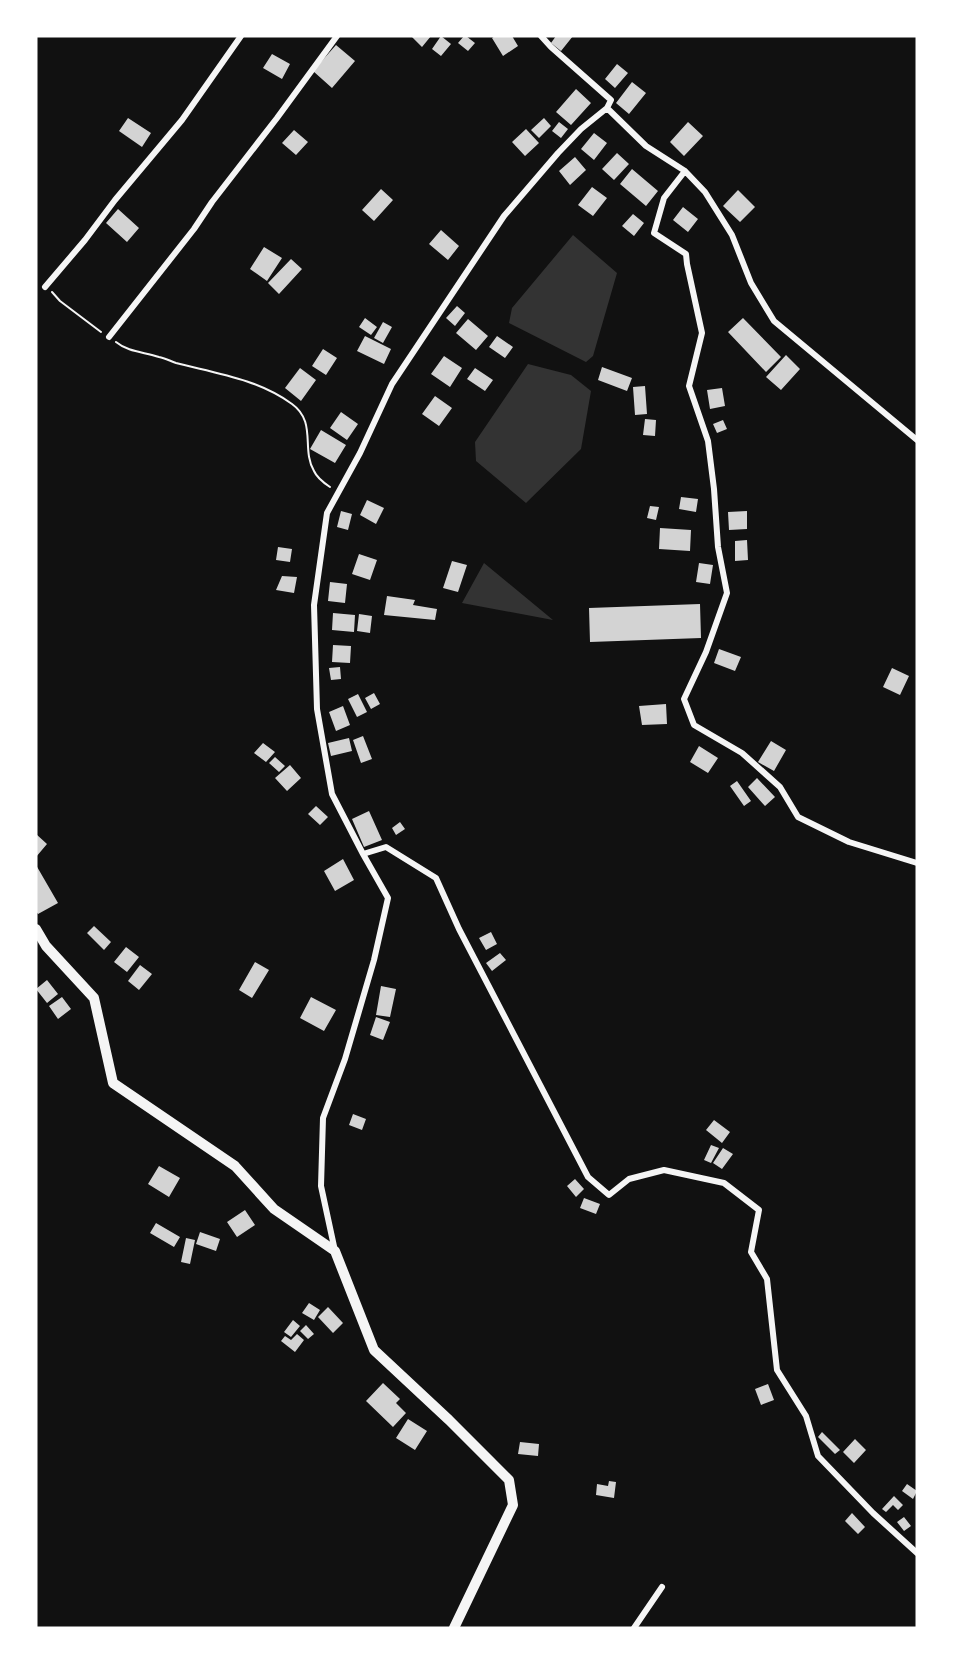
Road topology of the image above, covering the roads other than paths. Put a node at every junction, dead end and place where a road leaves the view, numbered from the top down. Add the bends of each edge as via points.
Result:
1 (241, 36) edge
2 (337, 36) edge
3 (541, 36) edge
4 (607, 108) junction
5 (685, 171) junction
6 (45, 288) road end
7 (108, 337) road end
8 (917, 440) edge
9 (363, 854) junction
10 (917, 863) edge
11 (36, 929) edge
12 (335, 1251) junction
13 (917, 1553) edge
14 (662, 1587) dead end
15 (453, 1628) edge
16 (634, 1628) edge

1 - 6 street via 182,120
2 - 7 street via 194,230
3 - 4 street via 611,100
4 - 5 street via 646,146
4 - 9 street via 558,153 504,216 392,384 327,513 314,605 317,709 332,795
5 - 8 street via 705,192 732,235 751,283 774,321
5 - 10 street via 664,198 654,233 686,254 702,333 689,386 708,441 718,547 727,593 684,699 694,725 742,753 780,787 798,817 849,842
9 - 12 street via 388,898 345,1059 323,1118 321,1186
9 - 13 street via 386,847 436,878 588,1177 609,1195 629,1179 664,1170 724,1183 759,1209 751,1252 766,1279 777,1371 806,1416 818,1456
11 - 12 street via 46,946 94,998 113,1083 235,1166 274,1209
12 - 15 street via 374,1350 509,1480 513,1505
14 - 16 street

